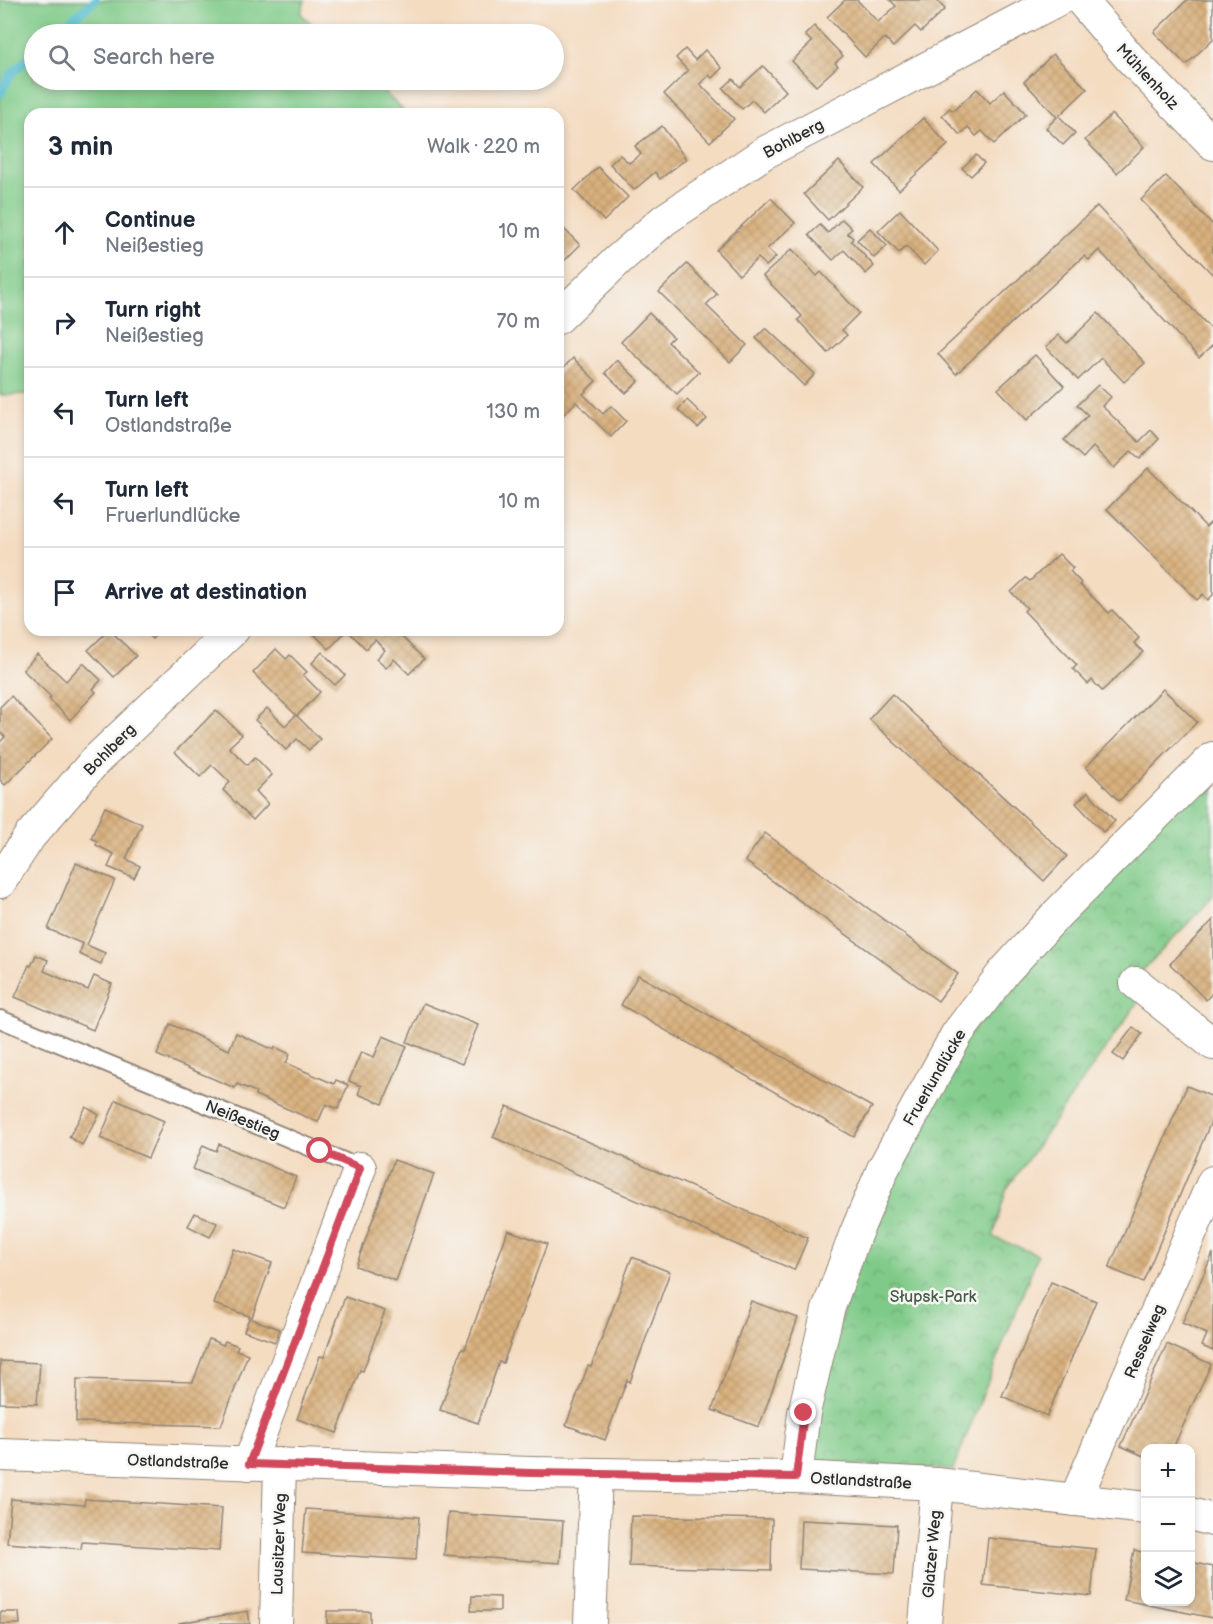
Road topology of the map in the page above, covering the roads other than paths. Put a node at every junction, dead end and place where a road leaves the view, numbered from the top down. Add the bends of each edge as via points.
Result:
1 (1080, 2) edge
2 (1213, 144) edge
3 (564, 312) edge
4 (227, 636) edge
5 (1213, 758) edge
6 (0, 882) edge
7 (1136, 983) dead end
8 (0, 1019) edge
9 (1213, 1044) edge
10 (360, 1168) joint
11 (1213, 1182) edge
12 (0, 1455) edge
13 (265, 1464) junction
14 (596, 1474) junction
15 (796, 1477) junction
16 (937, 1484) junction
17 (1075, 1500) junction
18 (1141, 1507) edge
19 (1195, 1516) edge
20 (1213, 1520) edge
21 (276, 1624) edge
22 (590, 1624) edge
23 (925, 1624) edge

1 - 2 street, Mühlenholz
1 - 3 street, Bohlberg via 764,153 664,220
4 - 6 street, Bohlberg via 95,761 30,836
5 - 15 street, Fruerlundlücke via 1058,913 957,1034 883,1169 851,1246 828,1310 804,1413
7 - 9 street
8 - 10 lane, Neißestieg
10 - 13 street, Neißestieg
11 - 17 street, Resselweg
12 - 13 street, Ostlandstraße
13 - 14 street, Ostlandstraße
13 - 21 street, Lausitzer Weg
14 - 15 street, Ostlandstraße
14 - 22 street
15 - 16 street, Ostlandstraße
16 - 17 street, Ostlandstraße
16 - 23 street, Glatzer Weg
17 - 18 street, Ostlandstraße
19 - 20 street

